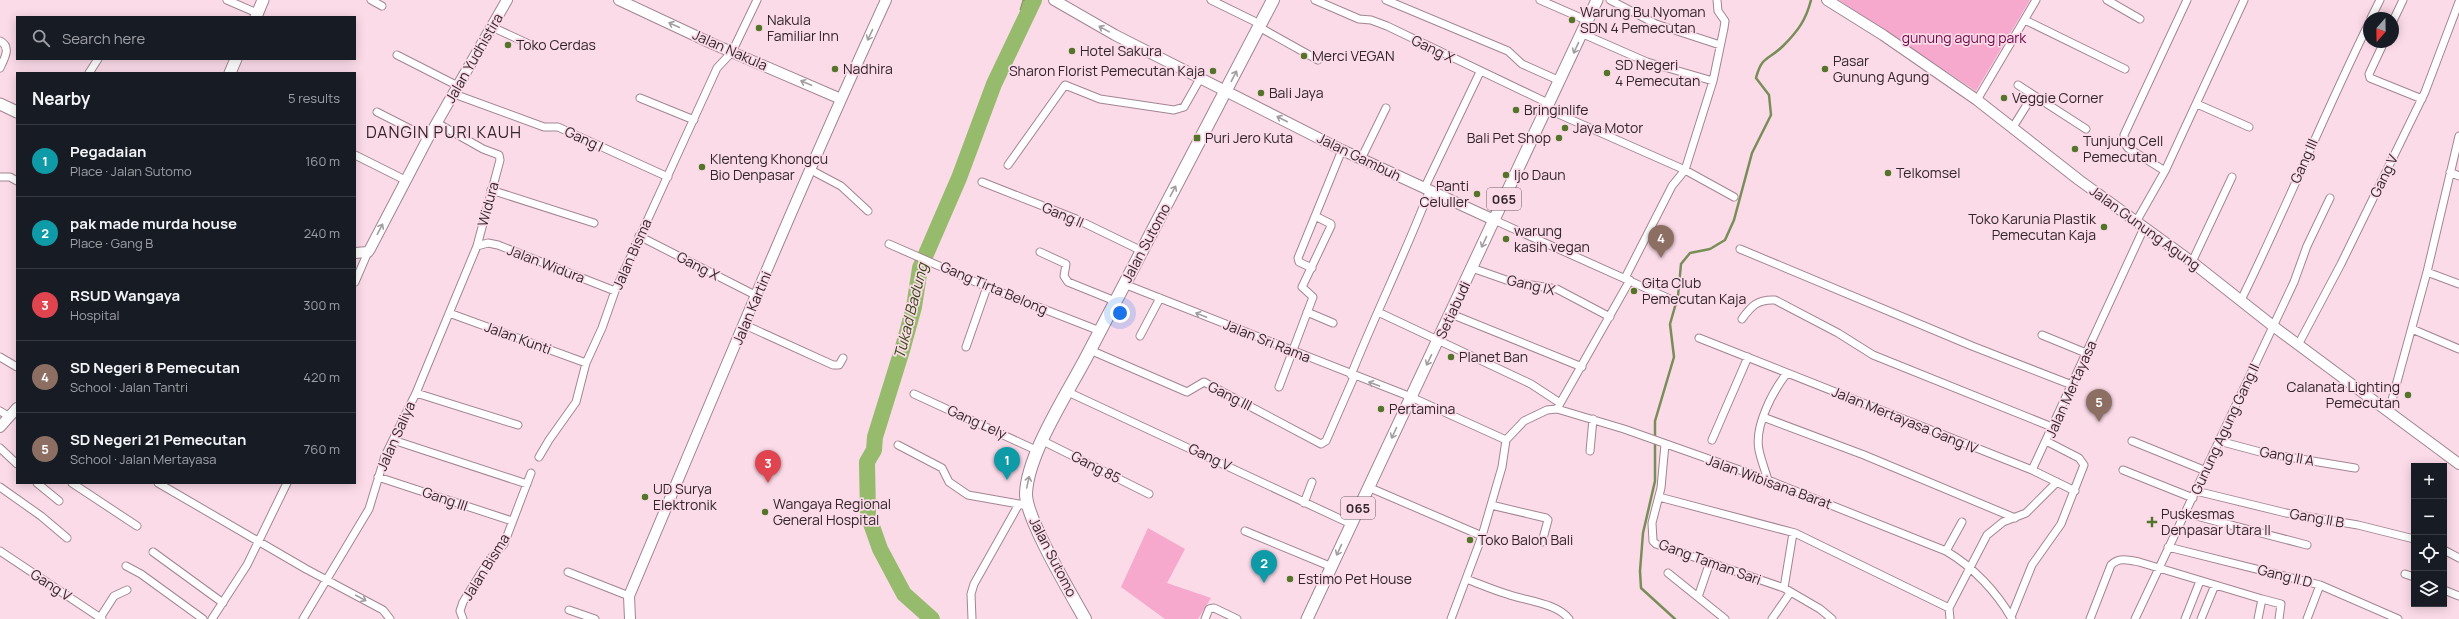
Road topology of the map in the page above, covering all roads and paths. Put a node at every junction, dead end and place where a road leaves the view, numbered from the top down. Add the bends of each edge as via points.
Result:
1 (228, 0) edge
2 (263, 0) edge
3 (371, 0) edge
4 (507, 0) edge
5 (619, 0) edge
6 (757, 0) edge
7 (886, 0) edge
8 (1054, 0) edge
9 (1211, 0) edge
10 (1273, 0) edge
11 (1315, 0) edge
12 (1386, 0) edge
13 (1540, 0) edge
14 (1597, 0) edge
15 (1610, 0) edge
16 (1717, 0) edge
17 (1827, 0) edge
18 (2036, 0) edge
19 (2107, 0) edge
20 (2187, 0) edge
21 (2244, 0) edge
22 (2380, 0) edge
23 (2403, 0) edge
24 (2459, 2) edge
25 (382, 6) dead end
26 (2375, 12) edge
27 (2397, 12) edge
28 (256, 15) edge
29 (2140, 18) dead end
30 (1588, 20) junction
31 (2025, 20) junction
32 (1260, 26) junction
33 (492, 27) junction
34 (1583, 34) junction
35 (2363, 35) edge
36 (0, 41) edge
37 (531, 45) dead end
38 (1720, 45) junction
39 (2381, 48) edge
40 (732, 52) junction
41 (397, 55) dead end
42 (97, 60) edge
43 (236, 60) edge
44 (1318, 60) dead end
45 (0, 68) edge
46 (2125, 69) dead end
47 (90, 72) edge
48 (230, 72) edge
49 (1480, 72) junction
50 (1201, 77) junction
51 (1560, 81) junction
52 (1713, 81) junction
53 (2018, 85) dead end
54 (456, 90) junction
55 (1226, 91) junction
56 (2033, 95) junction
57 (843, 96) junction
58 (640, 98) dead end
59 (2422, 99) junction
60 (1977, 100) junction
61 (0, 104) edge
62 (2197, 104) junction
63 (1548, 107) junction
64 (1386, 108) dead end
65 (16, 112) edge
66 (377, 112) dead end
67 (694, 120) junction
68 (437, 123) junction
69 (2013, 127) junction
70 (2249, 127) dead end
71 (2086, 129) dead end
72 (2459, 136) edge
73 (428, 138) junction
74 (1342, 150) junction
75 (356, 156) edge
76 (1361, 159) junction
77 (1008, 165) dead end
78 (809, 169) junction
79 (1685, 170) junction
80 (2165, 171) junction
81 (2450, 172) junction
82 (2459, 176) edge
83 (0, 177) edge
84 (668, 177) junction
85 (2232, 177) dead end
86 (405, 180) junction
87 (16, 181) edge
88 (982, 182) dead end
89 (491, 190) junction
90 (1427, 190) junction
91 (1734, 197) dead end
92 (2330, 198) dead end
93 (868, 211) dead end
94 (1315, 216) junction
95 (1494, 220) junction
96 (2136, 222) junction
97 (594, 223) dead end
98 (2144, 228) junction
99 (639, 236) junction
100 (889, 244) dead end
101 (477, 246) junction
102 (1740, 249) dead end
103 (1142, 251) junction
104 (368, 252) junction
105 (1040, 252) dead end
106 (356, 253) edge
107 (2192, 262) junction
108 (1312, 268) junction
109 (1472, 268) junction
110 (2427, 272) junction
111 (1628, 279) junction
112 (356, 280) edge
113 (1124, 284) junction
114 (2459, 284) edge
115 (987, 287) junction
116 (616, 291) junction
117 (758, 296) junction
118 (1160, 298) junction
119 (1670, 299) dead end
120 (2241, 300) junction
121 (1115, 301) junction
122 (1307, 312) junction
123 (1378, 312) junction
124 (449, 313) junction
125 (1451, 314) junction
126 (1610, 317) junction
127 (1742, 319) dead end
128 (1333, 323) dead end
129 (745, 325) junction
130 (2273, 326) junction
131 (2412, 329) junction
132 (1100, 331) junction
133 (2042, 335) dead end
134 (1140, 336) dead end
135 (1699, 338) dead end
136 (1439, 340) junction
137 (2298, 345) junction
138 (966, 346) dead end
139 (2459, 349) edge
140 (1090, 350) junction
141 (1293, 351) junction
142 (2086, 353) junction
143 (0, 357) edge
144 (1748, 357) junction
145 (843, 358) dead end
146 (586, 363) junction
147 (16, 367) edge
148 (1582, 367) junction
149 (1787, 373) junction
150 (1353, 376) junction
151 (2072, 384) junction
152 (1279, 387) dead end
153 (1068, 392) junction
154 (416, 393) junction
155 (914, 394) dead end
156 (1411, 397) junction
157 (1559, 406) junction
158 (16, 409) edge
159 (0, 411) edge
160 (2389, 411) junction
161 (10, 417) junction
162 (1763, 417) junction
163 (1592, 419) junction
164 (518, 425) dead end
165 (0, 427) edge
166 (2052, 427) junction
167 (393, 440) junction
168 (1506, 440) junction
169 (1712, 440) dead end
170 (2046, 441) junction
171 (2132, 441) dead end
172 (2219, 441) junction
173 (1662, 443) junction
174 (898, 445) dead end
175 (1041, 446) junction
176 (0, 448) edge
177 (1590, 451) dead end
178 (539, 457) dead end
179 (16, 463) edge
180 (2459, 464) edge
181 (2355, 468) dead end
182 (2032, 470) junction
183 (2123, 470) dead end
184 (2206, 471) junction
185 (531, 473) dead end
186 (378, 477) junction
187 (1768, 480) junction
188 (1312, 482) dead end
189 (2057, 482) junction
190 (40, 484) edge
191 (74, 484) edge
192 (160, 484) edge
193 (287, 484) edge
194 (527, 484) junction
195 (1368, 487) junction
196 (0, 488) edge
197 (2075, 491) junction
198 (2196, 491) junction
199 (1150, 494) dead end
200 (1659, 498) junction
201 (2193, 498) junction
202 (59, 502) dead end
203 (1304, 503) junction
204 (1023, 505) junction
205 (1491, 505) junction
206 (2185, 513) junction
207 (2015, 518) junction
208 (512, 521) junction
209 (1962, 522) dead end
210 (1351, 524) junction
211 (137, 526) dead end
212 (1245, 531) dead end
213 (1793, 533) junction
214 (1482, 536) junction
215 (67, 538) dead end
216 (2411, 538) edge
217 (259, 541) junction
218 (1542, 542) dead end
219 (2307, 545) dead end
220 (2168, 547) junction
221 (0, 551) edge
222 (1946, 551) junction
223 (153, 552) dead end
224 (2447, 552) edge
225 (2459, 558) edge
226 (1710, 562) junction
227 (126, 566) dead end
228 (1332, 567) junction
229 (1969, 567) junction
230 (2159, 568) junction
231 (568, 572) dead end
232 (1668, 573) dead end
233 (2405, 574) dead end
234 (2411, 576) edge
235 (1466, 578) junction
236 (328, 580) junction
237 (2200, 581) junction
238 (2215, 585) junction
239 (2320, 585) junction
240 (1784, 588) junction
241 (127, 590) dead end
242 (2447, 591) edge
243 (1790, 593) junction
244 (629, 596) junction
245 (2459, 596) edge
246 (1698, 597) junction
247 (2262, 599) junction
248 (223, 603) junction
249 (1949, 608) junction
250 (569, 610) dead end
251 (101, 618) edge
252 (461, 618) edge
253 (2012, 618) edge
254 (2309, 618) edge
255 (203, 619) edge
256 (212, 619) edge
257 (302, 619) edge
258 (390, 619) edge
259 (595, 619) edge
260 (630, 619) edge
261 (972, 619) edge
262 (1085, 619) edge
263 (1205, 619) edge
264 (1237, 619) edge
265 (1307, 619) edge
266 (1451, 619) edge
267 (1569, 619) edge
268 (1725, 619) edge
269 (1772, 619) edge
270 (1832, 619) edge
271 (1950, 619) edge
272 (2090, 619) edge
273 (2135, 619) edge
274 (2185, 619) edge
275 (2201, 619) edge
276 (2258, 619) edge
277 (2279, 619) edge
278 (2398, 619) edge

1 - 28 street
2 - 28 main road
3 - 25 street
4 - 33 main road, Jalan Yudhistira
40 -> 5 main road, Jalan Nakula
6 - 40 street
7 -> 57 main road, Jalan Kartini
50 -> 8 main road, Jalan Gambuh via 1115,35
9 - 32 street
10 - 32 highway, Jalan Sutomo
11 - 49 street, Gang X via 1360,19 1387,26
12 - 51 street via 1508,51 1522,64
13 - 30 street
14 - 30 main road, Setiabudi / 065
15 - 38 street via 1656,24
16 - 38 street via 1718,11 1725,21
17 - 60 main road, Jalan Gunung Agung
18 - 31 street
19 - 29 street
20 - 80 street via 2124,135 2124,144 2128,148
21 - 62 street
22 - 26 street
23 - 27 street
24 - 59 street, Gang V
30 - 34 main road, Setiabudi / 065
31 - 46 street
31 - 60 street
32 - 44 street
55 -> 32 highway, Jalan Sutomo
33 - 37 street
33 - 54 main road, Jalan Yudhistira
34 -> 51 main road, Setiabudi / 065
34 - 52 street via 1647,62
35 - 120 street, Gang III via 2335,91
36 - 45 street via 5,44 6,50
38 - 52 street
39 - 59 street via 2369,74 2370,78
57 -> 40 main road, Jalan Nakula
40 - 67 street, Jalan Bisma via 718,68
41 - 54 street, Gang I
42 - 47 street
43 - 48 main road
49 - 63 street, Gang X
49 - 90 street
50 - 55 main road, Jalan Gambuh
50 - 77 street via 1184,107 1167,111 1100,99 1065,84
51 - 63 main road, Setiabudi / 065
52 - 79 street
53 - 56 street
54 - 68 main road, Jalan Yudhistira
54 - 84 street, Gang I via 544,127 558,127
74 -> 55 main road, Jalan Gambuh
103 -> 55 highway, Jalan Sutomo
56 - 69 street
56 - 71 street
57 - 78 main road, Jalan Kartini
58 - 67 street
59 - 137 street, Gang V
60 - 69 main road, Jalan Gunung Agung
61 - 65 main road
62 - 70 street
62 - 80 street
63 - 79 street, Gang X
63 - 95 main road, Setiabudi / 065
64 - 76 street
66 - 73 street
67 - 84 street, Jalan Bisma
68 - 73 main road, Jalan Yudhistira
68 - 89 street, Widura via 499,155
69 - 96 main road, Jalan Gunung Agung
72 - 81 street
73 - 86 main road, Jalan Yudhistira
74 - 76 main road, Jalan Gambuh
74 - 94 street
75 - 86 street
76 - 90 main road, Jalan Gambuh
78 - 93 street via 841,186
78 - 117 main road, Jalan Kartini
79 - 91 street, Gang X
79 - 111 street via 1672,186
80 - 96 street
81 - 82 street
81 - 110 street
83 - 87 street
84 - 99 street, Jalan Bisma
85 - 107 street
104 -> 86 main road, Jalan Yudhistira
88 - 103 street, Gang II via 1076,220
89 - 97 street
89 - 101 street, Widura
90 - 95 main road, Jalan Gambuh
90 - 123 street via 1402,261
92 - 130 street, Gunung Agung Gang II
94 - 108 street via 1298,258 1299,262
94 - 108 street via 1331,226
95 -> 109 main road, Setiabudi / 065
95 - 111 street
96 - 98 main road, Jalan Gunung Agung
98 - 107 main road, Jalan Gunung Agung
98 - 142 street, Jalan Mertayasa
99 - 116 street, Jalan Bisma
99 - 117 street, Gang X
100 - 115 street, Gang Tirta Belong
101 - 116 street, Jalan Widura via 488,243 498,245
101 - 124 street, Jalan Saliya
102 - 151 street via 1972,346
103 - 113 highway, Jalan Sutomo
104 - 106 main road
104 - 112 street
105 - 121 street via 1066,264 1064,276 1068,282
107 - 120 main road, Jalan Gunung Agung
108 - 122 street via 1302,287 1313,297
109 - 125 main road, Setiabudi / 065
109 - 126 street, Gang IX via 1512,282 1557,290
110 - 114 street
110 - 131 street
111 - 119 street
111 - 126 street
113 - 118 street, Jalan Sri Rama
113 - 121 highway, Jalan Sutomo
115 - 132 street, Gang Tirta Belong
115 - 138 street
116 - 146 street, Jalan Bisma
117 - 129 main road, Jalan Kartini
118 - 134 street
141 -> 118 street, Jalan Sri Rama
120 - 130 main road, Jalan Gunung Agung
121 - 132 highway, Jalan Sutomo
122 - 128 street
122 - 141 street
123 - 136 street
123 - 150 street
124 - 146 street, Jalan Kunti
124 - 154 street, Jalan Saliya
125 - 136 main road, Setiabudi / 065
125 - 148 street
126 - 148 street
127 - 166 street via 1756,302 1765,299 1775,300 1873,356
129 - 145 street via 833,365 839,365
129 - 244 main road, Jalan Kartini
130 - 137 main road, Jalan Gunung Agung
130 - 172 street, Gunung Agung Gang II
131 - 139 street
131 - 160 street
132 - 140 highway, Jalan Sutomo
133 - 142 street
135 - 144 street, Jalan Mertayasa Gang IV
136 -> 156 main road, Setiabudi / 065
136 - 157 street via 1531,384
137 - 160 main road, Jalan Gunung Agung
140 - 150 street, Gang III via 1187,392 1204,382 1321,444 1326,441
140 - 153 highway, Jalan Sutomo
141 - 150 street, Jalan Sri Rama
141 - 152 street
142 - 151 street, Jalan Mertayasa
143 - 147 street
144 - 149 street, Jalan Mertayasa Gang IV
144 - 169 street
146 - 178 street, Jalan Bisma via 576,402
148 - 157 street
149 - 162 street via 1776,387
149 - 182 street, Jalan Mertayasa Gang IV
156 -> 150 street, Jalan Sri Rama
151 - 166 street, Jalan Mertayasa
153 - 175 highway, Jalan Sutomo
153 - 203 street, Gang V
154 - 164 street
154 - 167 street, Jalan Saliya
155 - 175 street, Gang Lely
156 - 168 street, Jalan Sri Rama
156 -> 195 main road, Setiabudi / 065
157 - 163 street, Jalan Wibisana Barat
157 - 168 street via 1524,421
158 - 161 main road
159 - 161 street
160 - 180 main road, Jalan Gunung Agung
161 - 165 main road
162 - 187 street via 1758,445
162 - 207 street via 1864,455
163 - 173 street, Jalan Wibisana Barat
163 - 177 street
166 - 170 street, Jalan Mertayasa
167 - 186 street, Jalan Saliya
167 - 194 street
168 - 205 street
170 - 182 street
170 - 197 street, Jalan Mertayasa via 2083,462 2084,469
171 - 184 street
172 - 181 street, Gang II A via 2264,453
172 - 184 street, Gunung Agung Gang II
173 - 187 street, Jalan Wibisana Barat
173 - 200 street, Gang Taman Sari
174 - 204 street via 942,468 949,482 968,495
175 - 199 street, Gang 85
204 -> 175 highway, Jalan Sutomo via 1027,485
176 - 179 street
182 - 189 street, Jalan Mertayasa Gang IV
183 - 201 street
184 - 198 street, Gunung Agung Gang II
185 - 194 street, Jalan Bisma
186 - 208 street, Gang III
186 - 236 street, Jalan Saliya via 369,509
187 - 222 street, Jalan Wibisana Barat
188 - 203 street
189 - 197 street, Jalan Mertayasa Gang IV
189 - 207 street via 2026,513
190 - 202 street
191 - 211 street
192 - 217 street
193 - 217 street
194 - 208 street, Jalan Bisma
195 - 210 main road, Setiabudi / 065
195 - 214 street
196 - 215 street via 41,516
197 - 253 street, Jalan Mertayasa via 2061,524 2032,565
198 - 201 street, Gunung Agung Gang II
198 - 216 street, Gang II B
200 - 213 street
200 - 226 street, Gang Taman Sari via 1652,522 1653,541
201 - 206 street, Gunung Agung Gang II
203 - 210 street, Gang V
204 - 261 street via 974,584 971,594
204 - 262 highway, Jalan Sutomo
205 - 214 street
205 - 218 street via 1546,518 1548,520
206 - 219 street
206 - 220 street, Gunung Agung Gang II
207 - 229 street via 1999,524 1987,535
208 - 252 street, Jalan Bisma via 504,544 489,560 464,602
209 - 222 street
210 -> 228 main road, Setiabudi / 065
212 - 228 street
213 - 240 street
213 - 249 street
214 - 235 street
217 - 236 street
217 - 248 street
220 - 230 street, Gunung Agung Gang II
220 - 239 street, Gang II D
221 - 251 street, Gang V
222 - 229 street, Jalan Wibisana Barat
223 - 248 street
224 - 225 street
226 - 240 street, Gang Taman Sari
226 - 246 street
227 - 255 street
228 - 265 main road, Setiabudi / 065
229 - 249 street
229 - 253 street, Jalan Wibisana Barat
230 - 237 street
230 - 272 street via 2132,561 2114,562
230 - 273 street, Gunung Agung Gang II
231 - 244 street
232 - 246 street
233 - 234 street
235 - 266 street
235 - 267 street via 1508,595 1564,612
236 - 257 street, Jalan Saliya
236 -> 258 street via 383,610
237 - 238 street
237 - 274 street
238 - 247 street
238 - 275 street
239 - 254 street
239 - 278 street, Gang II D
240 - 243 street, Gang Taman Sari
241 - 251 street via 114,596
242 - 245 street
243 - 269 street
243 - 270 street, Gang Taman Sari
244 - 260 main road, Jalan Kartini
246 - 268 street
247 - 276 street
247 - 277 street via 2281,604
248 - 256 street
249 - 271 street
250 - 259 street
263 - 264 street via 1209,609 1214,608

